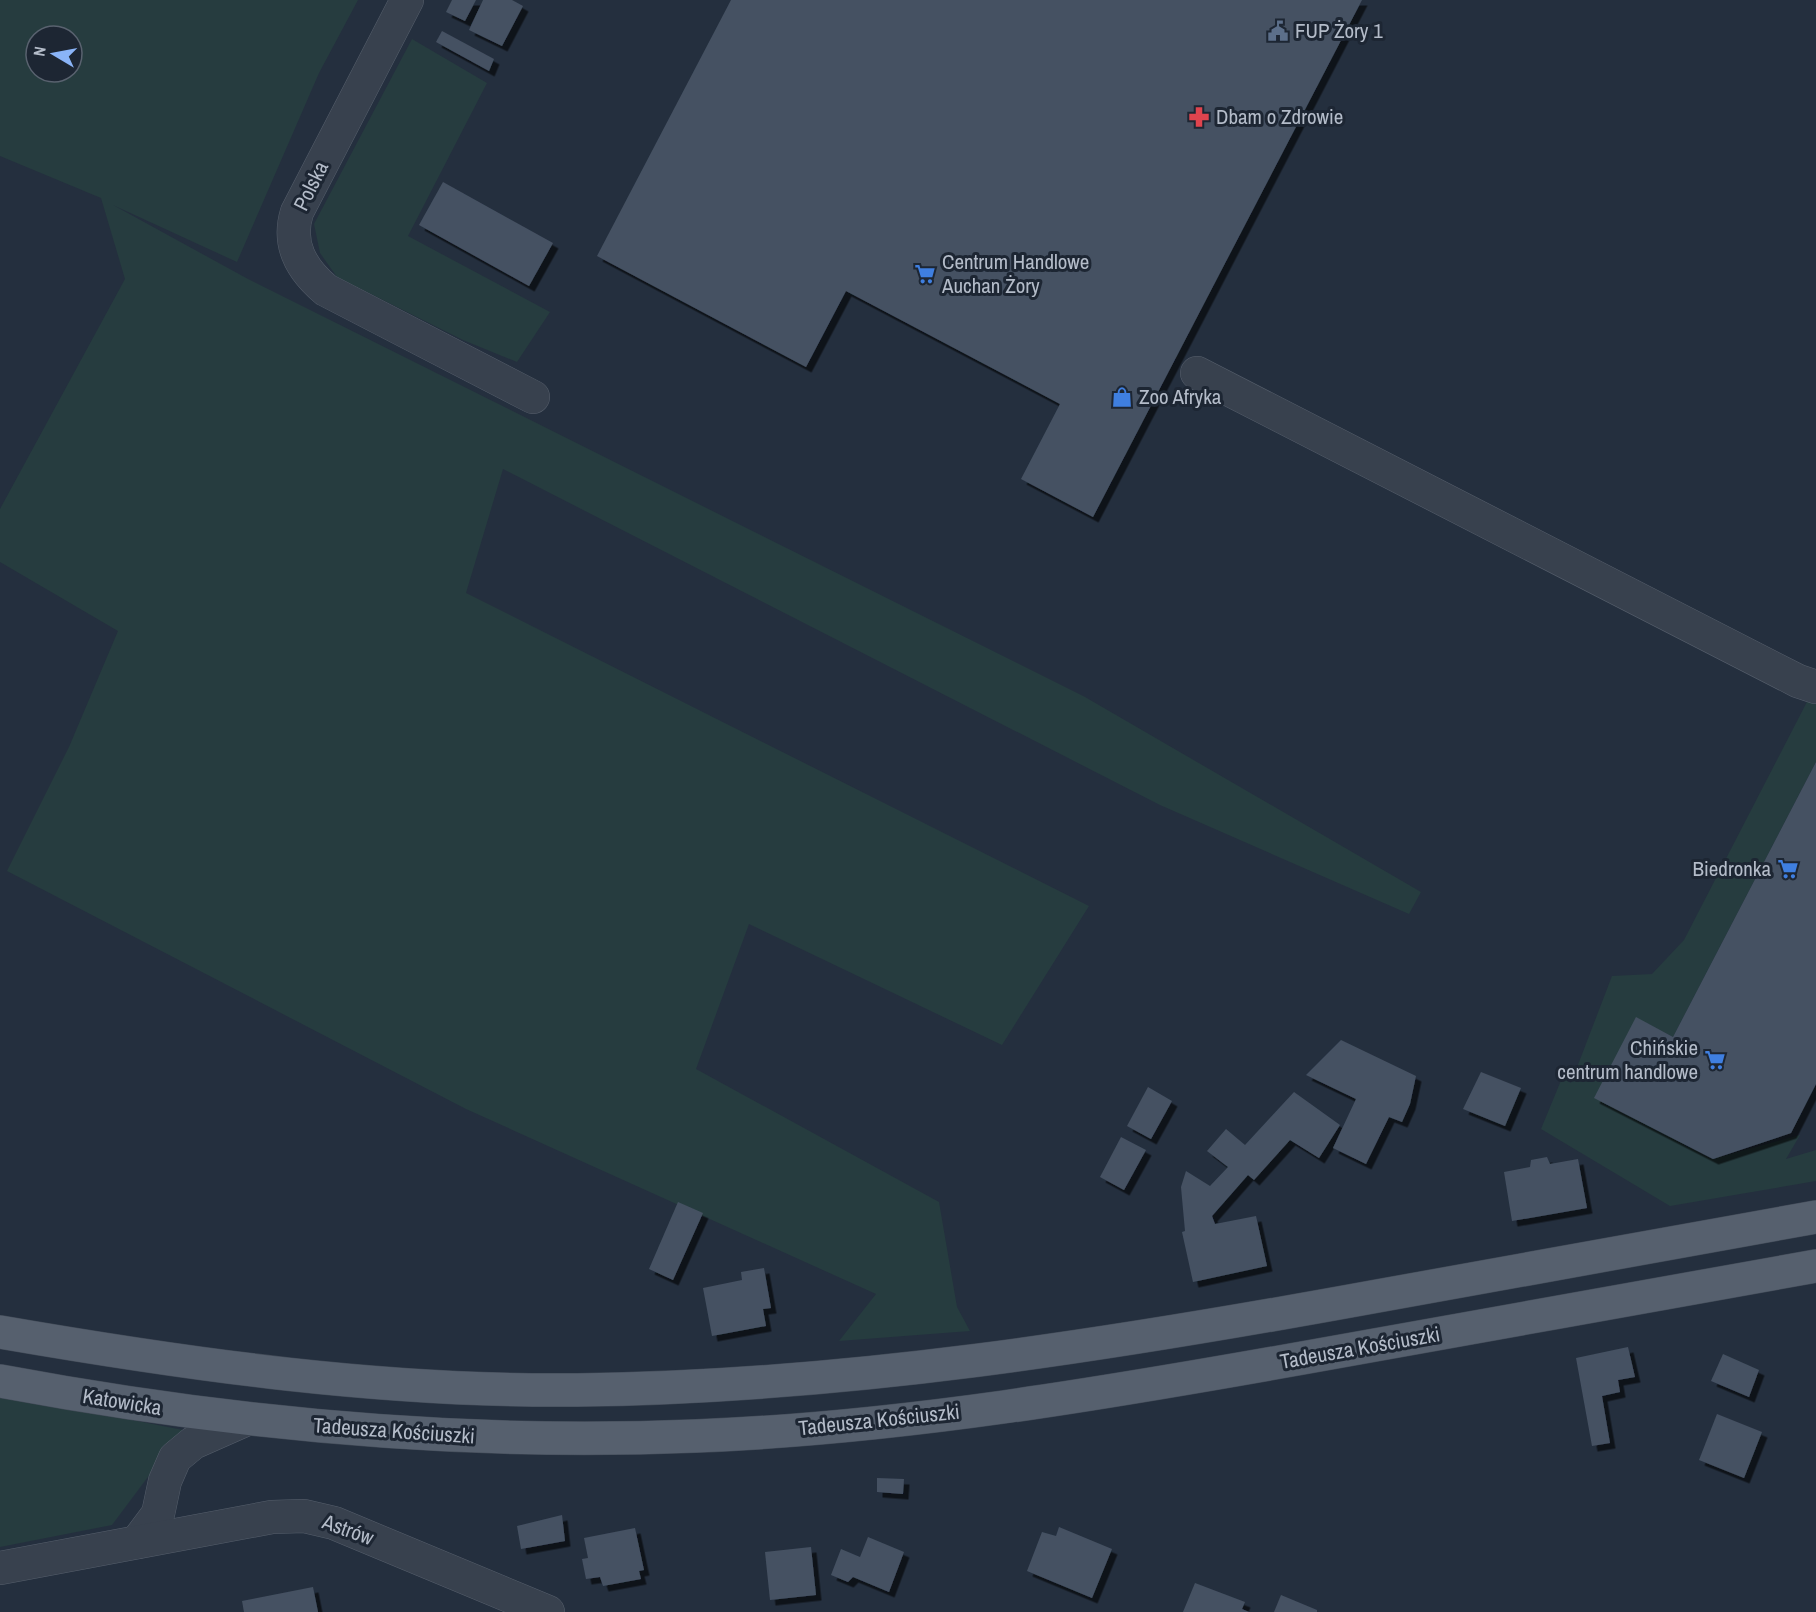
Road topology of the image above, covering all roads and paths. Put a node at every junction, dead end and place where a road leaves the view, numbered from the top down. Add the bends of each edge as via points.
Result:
1 (407, 0) edge
2 (1197, 373) dead end
3 (533, 397) dead end
4 (1816, 687) edge
5 (1816, 1217) edge
6 (1816, 1266) edge
7 (0, 1332) edge
8 (0, 1381) edge
9 (245, 1420) junction
10 (137, 1542) junction
11 (0, 1568) edge
12 (548, 1612) edge

1 - 3 street, Polska via 297,212 292,226 293,242 306,270 326,290
2 - 4 street
5 - 7 main road via 1216,1326 1034,1354 868,1375 700,1387 573,1390 356,1382 242,1370
6 - 9 main road, Tadeusza Kościuszki via 1226,1372 864,1425 698,1436 564,1438 357,1430
8 - 9 main road, Katowicka
9 - 10 street, Tadeusza Kościuszki via 193,1443 175,1458 158,1514
10 - 11 street
10 - 12 street, Astrów via 272,1517 312,1518 334,1523

